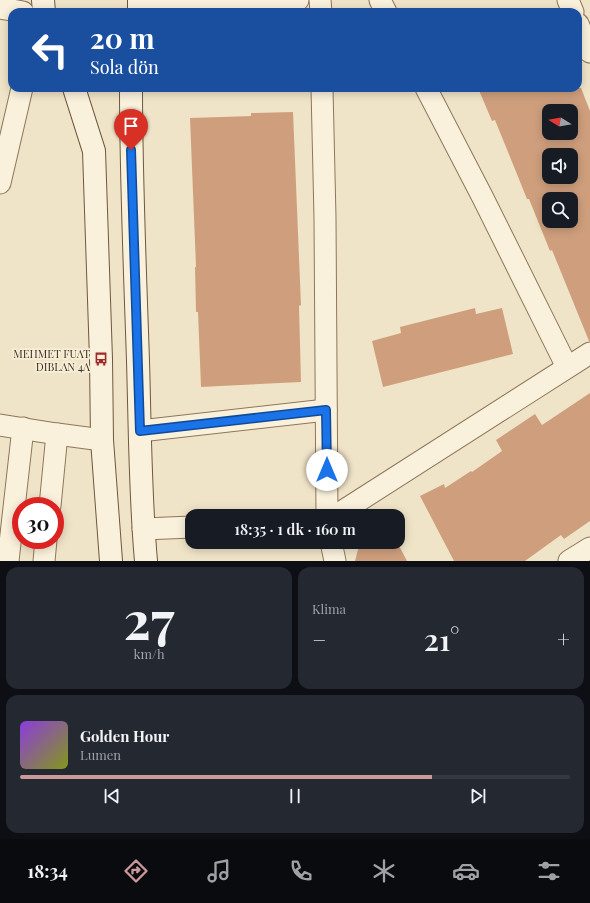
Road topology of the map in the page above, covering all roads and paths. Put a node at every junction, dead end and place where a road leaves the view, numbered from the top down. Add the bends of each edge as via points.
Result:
1 (298, 0) edge
2 (139, 7) edge
3 (582, 33) edge
4 (590, 52) edge
5 (21, 92) edge
6 (75, 92) edge
7 (131, 92) edge
8 (322, 92) edge
9 (428, 92) edge
10 (0, 183) edge
11 (590, 352) edge
12 (567, 367) junction
13 (326, 410) junction
14 (0, 425) edge
15 (23, 428) junction
16 (140, 431) junction
17 (57, 434) junction
18 (102, 440) junction
19 (51, 497) edge
20 (327, 509) edge
21 (345, 509) edge
22 (185, 527) edge
23 (143, 529) junction
24 (590, 548) edge
25 (45, 549) edge
26 (332, 549) edge
27 (8, 561) edge
28 (44, 561) edge
29 (111, 561) edge
30 (146, 561) edge
31 (335, 561) edge
32 (570, 561) edge

1 - 2 street
3 - 4 street
5 - 10 street
6 - 18 main road via 94,151
7 - 16 main road via 131,181
8 - 13 street
9 - 12 street
11 - 12 street
12 - 21 street
13 - 16 street
13 - 20 street
14 - 15 street
15 - 17 street
15 - 27 street
16 - 23 main road
17 - 18 street
17 - 19 street
18 - 29 main road
22 - 23 street
23 - 30 main road
24 - 32 street
25 - 28 street
26 - 31 street

